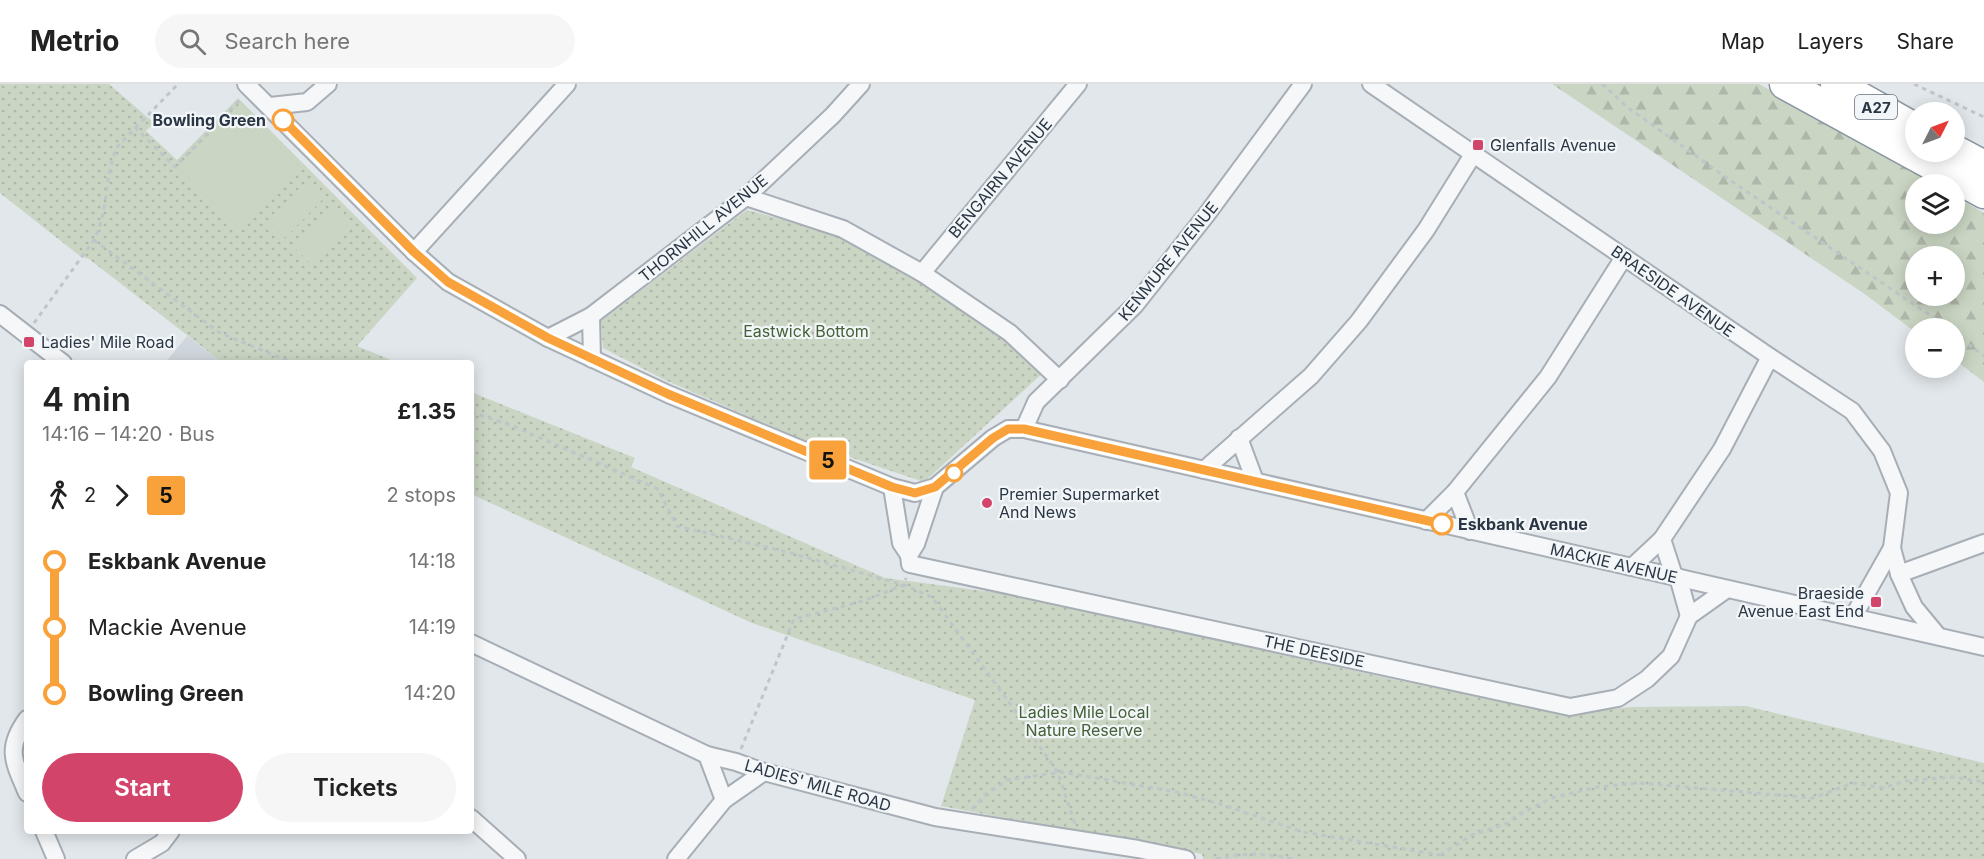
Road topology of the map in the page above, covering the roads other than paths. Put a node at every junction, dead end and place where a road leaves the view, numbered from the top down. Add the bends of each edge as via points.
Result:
1 (328, 84) edge
2 (567, 84) edge
3 (861, 84) edge
4 (1078, 84) edge
5 (1303, 84) edge
6 (1371, 84) edge
7 (1785, 84) edge
8 (1836, 84) edge
9 (248, 86) edge
10 (307, 102) junction
11 (270, 106) junction
12 (1905, 123) edge
13 (296, 134) junction
14 (1474, 153) junction
15 (1965, 156) edge
16 (1984, 166) edge
17 (1984, 193) edge
18 (746, 197) junction
19 (414, 252) junction
20 (1624, 257) junction
21 (922, 273) junction
22 (0, 314) edge
23 (591, 316) junction
24 (548, 338) junction
25 (1770, 357) junction
26 (592, 359) junction
27 (59, 360) edge
28 (1060, 380) junction
29 (1024, 429) junction
30 (1239, 438) junction
31 (1204, 470) junction
32 (1255, 481) junction
33 (892, 487) junction
34 (935, 487) junction
35 (1455, 492) junction
36 (1426, 521) junction
37 (1470, 531) junction
38 (1662, 539) junction
39 (1984, 543) edge
40 (1892, 548) junction
41 (909, 555) junction
42 (1632, 567) junction
43 (1899, 574) junction
44 (1676, 577) junction
45 (1727, 589) junction
46 (1689, 616) junction
47 (1853, 617) junction
48 (1938, 636) junction
49 (474, 644) edge
50 (1984, 647) edge
51 (24, 722) edge
52 (6, 740) edge
53 (707, 755) junction
54 (764, 772) junction
55 (24, 786) edge
56 (724, 800) junction
57 (474, 821) edge
58 (45, 834) edge
59 (169, 834) edge
60 (1137, 854) edge
61 (56, 859) edge
62 (135, 859) edge
63 (517, 859) edge
64 (676, 859) edge
65 (1186, 859) edge

1 - 10 street
2 - 19 street
3 - 18 street, THORNHILL AVENUE
4 - 21 street, BENGAIRN AVENUE
5 - 28 street, KENMURE AVENUE via 1135,305
6 - 14 street, BRAESIDE AVENUE
7 - 17 highway, A27
8 - 12 highway, A27
9 - 11 street
10 - 11 street
10 - 13 street
11 - 13 street
13 - 19 street
14 - 20 street, BRAESIDE AVENUE
14 - 30 street via 1426,230 1359,321 1311,376
15 - 16 highway
18 - 21 street via 843,229
18 - 23 street, THORNHILL AVENUE
19 - 24 street via 448,282
20 - 25 street, BRAESIDE AVENUE
20 - 35 street via 1548,378
21 - 28 street via 1010,333
22 - 27 street
23 - 24 street, THORNHILL AVENUE
23 - 26 street
24 - 26 street
25 - 38 street via 1722,449
25 - 40 street, BRAESIDE AVENUE via 1852,411 1882,451 1899,493
26 - 33 street
28 - 29 street, KENMURE AVENUE via 1036,402
29 - 31 street, MACKIE AVENUE
29 - 34 street, MACKIE AVENUE via 1008,429 993,438
30 - 31 street
30 - 32 street
31 - 32 street, MACKIE AVENUE
32 - 36 street, MACKIE AVENUE
33 - 34 street via 915,493
33 - 41 street via 901,543
34 - 41 street
35 - 36 street
35 - 37 street
36 - 37 street, MACKIE AVENUE
37 - 42 street, MACKIE AVENUE
38 - 42 street
38 - 44 street
39 - 43 street
40 - 43 street, BRAESIDE AVENUE
40 - 47 street, BRAESIDE AVENUE
41 - 46 street, THE DEESIDE via 910,564 1570,706 1618,698 1647,679 1671,656
42 - 44 street, MACKIE AVENUE
43 - 48 street, BRAESIDE AVENUE via 1914,607
44 - 45 street, MACKIE AVENUE
44 - 46 street
45 - 46 street
45 - 47 street, MACKIE AVENUE
47 - 48 street, MACKIE AVENUE
48 - 50 street, MACKIE AVENUE
49 - 53 street, LADIES' MILE ROAD
51 - 52 street
52 - 55 street
53 - 54 street, LADIES' MILE ROAD
53 - 56 street
54 - 56 street
54 - 60 street, LADIES' MILE ROAD via 935,817 1081,840
56 - 64 street
57 - 63 street
58 - 61 street
59 - 62 street via 162,843
60 - 65 street, LADIES' MILE ROAD

